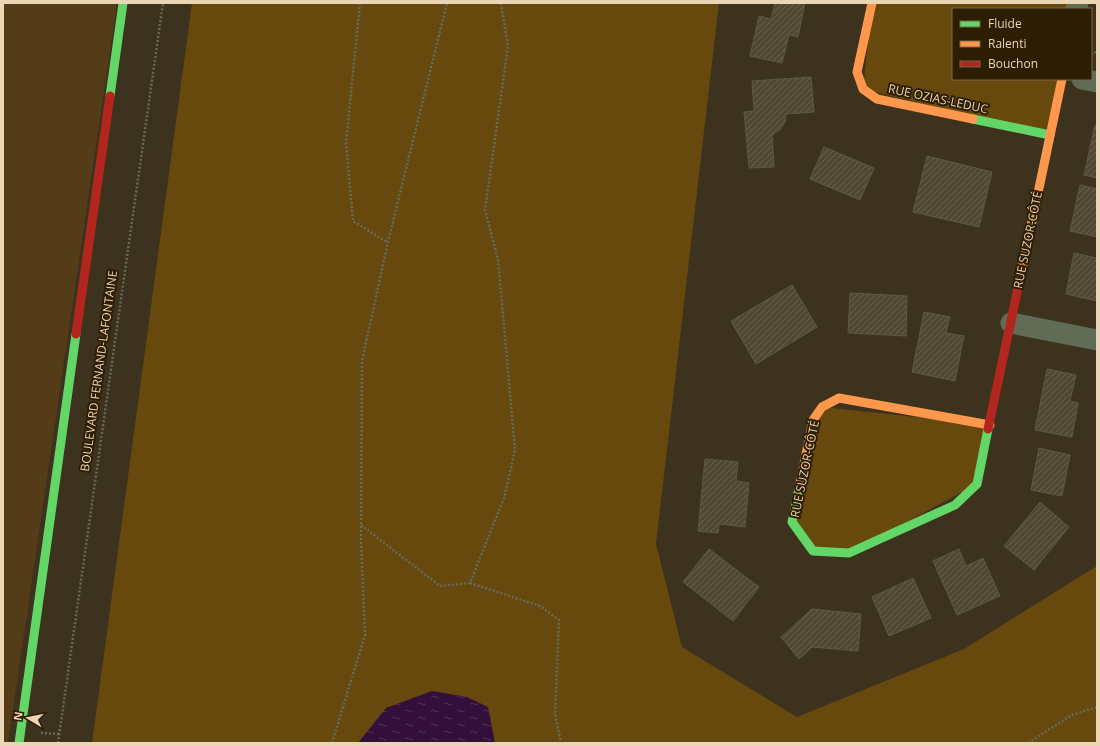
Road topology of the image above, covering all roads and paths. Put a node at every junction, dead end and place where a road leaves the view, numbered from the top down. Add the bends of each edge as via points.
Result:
1 (123, 3) edge
2 (163, 3) edge
3 (360, 3) edge
4 (447, 3) edge
5 (501, 3) edge
6 (872, 3) edge
7 (1062, 80) edge
8 (1087, 80) edge
9 (1097, 82) edge
10 (1050, 135) junction
11 (388, 242) junction
12 (1011, 323) junction
13 (1097, 340) edge
14 (990, 425) junction
15 (361, 525) junction
16 (470, 583) junction
17 (1097, 707) edge
18 (19, 743) edge
19 (58, 743) edge
20 (332, 743) edge
21 (560, 743) edge
22 (1028, 743) edge

1 - 18 street
2 - 19 path, BOULEVARD FERNAND-LAFONTAINE
3 - 11 path via 346,143 353,221
4 - 11 path
5 - 16 path via 508,46 485,210 498,260 515,450 504,498
6 - 10 street, RUE OZIAS-LEDUC via 856,72 863,89 877,99
7 - 10 street, RUE SUZOR-CÔTÉ
8 - 9 street
10 - 12 street, RUE SUZOR-CÔTÉ
11 - 15 path via 362,361
12 - 13 street
12 - 14 street, RUE SUZOR-CÔTÉ
14 - 14 street, RUE SUZOR-CÔTÉ via 977,484 955,505 849,553 813,551 792,522 812,420 822,407 839,398
15 - 16 path via 440,586
15 - 20 path via 366,635
16 - 21 path via 540,606 559,620 555,714
17 - 22 path via 1072,715

